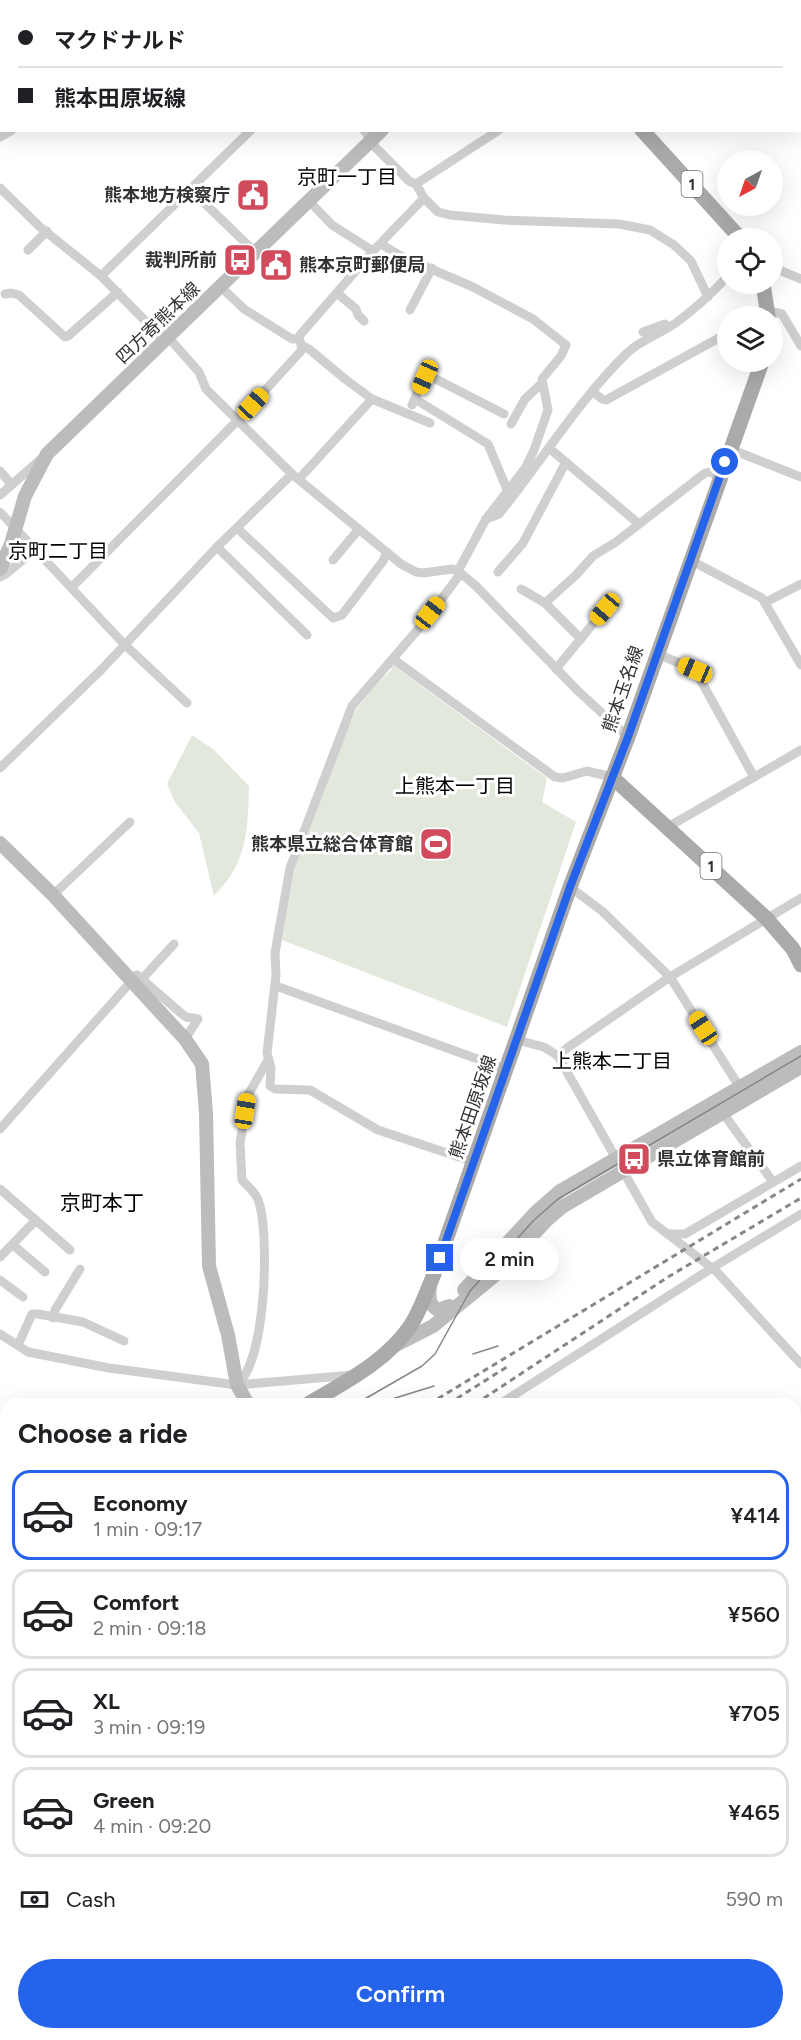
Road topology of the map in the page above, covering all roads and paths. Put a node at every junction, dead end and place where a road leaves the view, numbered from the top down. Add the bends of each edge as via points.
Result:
1 (249, 132) edge
2 (493, 132) edge
3 (644, 132) edge
4 (368, 136) edge
5 (416, 184) junction
6 (0, 188) edge
7 (191, 190) junction
8 (424, 198) junction
9 (309, 201) junction
10 (731, 228) edge
11 (47, 231) junction
12 (381, 244) junction
13 (28, 250) dead end
14 (373, 251) junction
15 (256, 253) junction
16 (432, 268) junction
17 (783, 272) edge
18 (101, 276) junction
19 (801, 279) edge
20 (221, 287) junction
21 (717, 288) edge
22 (118, 292) junction
23 (337, 293) junction
24 (5, 294) dead end
25 (708, 297) junction
26 (410, 310) dead end
27 (783, 316) edge
28 (681, 319) junction
29 (364, 321) dead end
30 (643, 332) dead end
31 (167, 339) junction
32 (717, 339) edge
33 (301, 343) junction
34 (801, 346) edge
35 (758, 372) edge
36 (542, 383) junction
37 (593, 392) junction
38 (372, 399) junction
39 (415, 399) junction
40 (408, 412) junction
41 (504, 414) dead end
42 (237, 421) junction
43 (430, 423) dead end
44 (511, 424) dead end
45 (549, 448) junction
46 (730, 448) junction
47 (47, 454) junction
48 (566, 462) junction
49 (0, 471) edge
50 (296, 476) junction
51 (720, 476) junction
52 (801, 477) edge
53 (11, 484) junction
54 (508, 492) junction
55 (0, 495) edge
56 (0, 512) edge
57 (486, 519) junction
58 (639, 524) junction
59 (16, 528) junction
60 (237, 528) junction
61 (359, 529) junction
62 (217, 547) junction
63 (36, 549) junction
64 (387, 552) junction
65 (333, 560) dead end
66 (690, 560) junction
67 (0, 569) edge
68 (458, 571) junction
69 (498, 572) dead end
70 (0, 577) edge
71 (801, 584) edge
72 (72, 587) junction
73 (521, 589) dead end
74 (766, 602) junction
75 (545, 603) junction
76 (605, 609) dead end
77 (307, 635) dead end
78 (581, 639) junction
79 (124, 644) junction
80 (656, 653) junction
81 (393, 659) junction
82 (801, 665) edge
83 (556, 669) junction
84 (187, 703) dead end
85 (628, 737) junction
86 (801, 750) edge
87 (0, 768) edge
88 (612, 777) junction
89 (754, 777) junction
90 (130, 822) dead end
91 (668, 827) junction
92 (0, 843) edge
93 (570, 887) junction
94 (54, 895) junction
95 (801, 898) edge
96 (766, 918) junction
97 (174, 945) dead end
98 (801, 964) edge
99 (670, 976) junction
100 (136, 980) junction
101 (276, 986) junction
102 (185, 1039) junction
103 (517, 1040) junction
104 (801, 1052) edge
105 (558, 1056) junction
106 (268, 1060) junction
107 (801, 1067) edge
108 (505, 1069) junction
109 (743, 1092) junction
110 (718, 1107) junction
111 (0, 1129) edge
112 (474, 1162) junction
113 (619, 1165) junction
114 (801, 1166) edge
115 (773, 1182) junction
116 (0, 1190) edge
117 (801, 1214) edge
118 (36, 1220) junction
119 (668, 1234) junction
120 (13, 1245) junction
121 (70, 1250) dead end
122 (0, 1257) edge
123 (712, 1268) junction
124 (80, 1269) dead end
125 (45, 1272) dead end
126 (0, 1280) edge
127 (430, 1285) junction
128 (23, 1297) dead end
129 (449, 1306) junction
130 (53, 1318) junction
131 (433, 1326) junction
132 (0, 1334) edge
133 (124, 1341) dead end
134 (18, 1345) junction
135 (394, 1346) junction
136 (801, 1364) edge
137 (358, 1375) junction
138 (237, 1385) junction
139 (245, 1398) edge
140 (318, 1398) edge
141 (509, 1398) edge

1 - 7 street
2 - 5 street
3 - 10 main road, 1
4 - 5 street
4 - 9 street, 四方寄熊本線
5 - 8 street
6 - 11 street
7 - 15 street
7 - 18 street
8 - 12 street
8 - 25 street via 438,212 450,215 619,224 650,230 691,261
9 - 14 street via 332,225
9 - 15 street, 四方寄熊本線
11 - 13 street
11 - 18 street
12 - 14 street
12 - 16 street
14 - 23 street
15 - 20 street, 四方寄熊本線
16 - 26 street
16 - 36 street via 533,319 566,345
17 - 19 street
18 - 22 street
20 - 31 street, 四方寄熊本線
20 - 33 street via 244,309
21 - 25 street
22 - 24 street via 65,337 19,295
22 - 31 street
23 - 29 street
23 - 33 street via 300,335
25 - 28 street
27 - 34 street
28 - 30 street
28 - 37 street via 641,342
31 - 42 street
31 - 47 street, 四方寄熊本線
32 - 37 street via 606,400
33 - 38 street
33 - 42 street via 301,351
35 - 46 main road, 熊本玉名線
36 - 44 street via 525,399
36 - 54 street via 547,416 526,467
37 - 45 street
38 - 40 street
38 - 50 street
39 - 40 street
39 - 41 street via 425,377 430,376
39 - 54 street via 488,444
40 - 43 street
42 - 50 street
42 - 72 street
45 - 48 street
45 - 57 street via 499,514
46 - 51 main road, 熊本玉名線
46 - 52 street
47 - 53 street
47 - 59 street, 四方寄熊本線 via 25,496
48 - 58 street
48 - 69 street via 523,543
49 - 53 street
50 - 60 street
50 - 61 street
51 - 58 street via 705,473
51 - 66 main road, 熊本玉名線
53 - 55 street
54 - 57 street
56 - 59 street
57 - 68 street
58 - 75 street via 593,556
59 - 63 street
59 - 67 street, 四方寄熊本線
60 - 62 street
60 - 64 street via 333,618 342,615
61 - 64 street
61 - 65 street
62 - 77 street
62 - 79 street
63 - 70 street
63 - 72 street
64 - 68 street via 416,572
66 - 74 street
66 - 80 main road, 熊本玉名線
68 - 81 street via 458,577
68 - 83 street
71 - 74 street
72 - 79 street
73 - 75 street
74 - 82 street
75 - 78 street
76 - 78 street
78 - 83 street
79 - 84 street
79 - 87 street
80 - 85 main road, 熊本玉名線
80 - 89 street via 695,670
81 - 88 street via 555,777 587,771
81 - 101 street via 348,712 290,868 277,938
83 - 85 street
85 - 88 main road, 熊本玉名線
86 - 89 street
88 - 91 main road, 1
88 - 93 main road, 熊本田原坂線
89 - 91 street
90 - 94 street
91 - 96 main road, 1
92 - 94 street
93 - 99 street via 602,911
93 - 103 main road, 熊本田原坂線
94 - 100 street
95 - 96 street
96 - 98 main road, 1
96 - 99 street
97 - 100 street
99 - 105 street
99 - 109 street
100 - 102 street
100 - 102 street via 186,1017 198,1019
100 - 111 street
101 - 106 street
101 - 108 street
102 - 138 street via 202,1064 209,1266
103 - 105 street via 544,1047
103 - 108 main road, 熊本田原坂線
104 - 109 street
105 - 113 street
106 - 112 street via 272,1089 310,1090 378,1130
106 - 138 street via 248,1095 240,1143 242,1180 254,1191 261,1207 265,1269 258,1334 245,1377
107 - 109 street
108 - 112 main road, 熊本田原坂線
109 - 110 street
110 - 113 street
110 - 115 street
112 - 127 main road, 熊本田原坂線
113 - 119 street via 652,1222
113 - 129 street via 550,1198
113 - 131 street via 555,1213 502,1270
114 - 115 street
115 - 119 street via 685,1233
116 - 118 street
117 - 123 street
118 - 120 street
118 - 121 street
119 - 123 street
120 - 122 street
120 - 125 street
123 - 136 street
123 - 141 street
124 - 130 street
126 - 128 street
127 - 129 street via 432,1305 438,1310
127 - 135 main road, 熊本田原坂線 via 413,1322
129 - 131 street
130 - 133 street via 83,1322
130 - 134 street via 32,1314
131 - 135 street
132 - 134 street
134 - 138 street via 28,1352 109,1368
135 - 137 main road, 熊本田原坂線
137 - 138 street
137 - 140 main road, 熊本田原坂線
138 - 139 street

